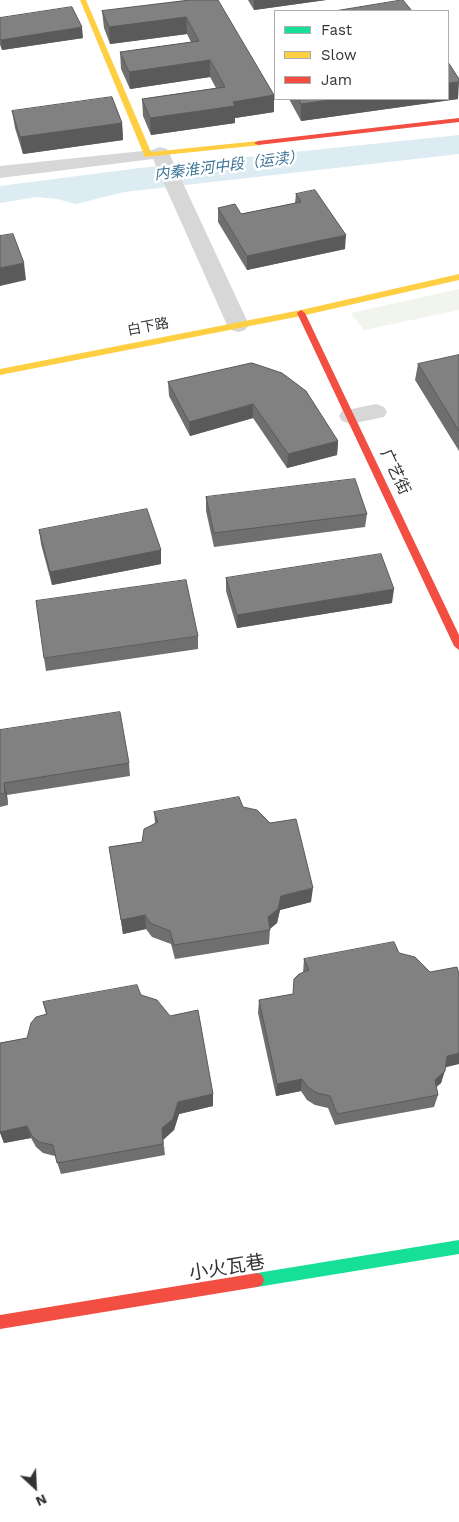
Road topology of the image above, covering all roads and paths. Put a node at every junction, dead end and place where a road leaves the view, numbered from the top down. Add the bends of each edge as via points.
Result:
1 (83, 0) edge
2 (459, 120) edge
3 (154, 154) junction
4 (0, 172) edge
5 (459, 277) edge
6 (301, 313) junction
7 (238, 325) junction
8 (0, 372) edge
9 (376, 412) dead end
10 (350, 416) junction
11 (459, 646) edge
12 (459, 1248) edge
13 (0, 1322) edge

1 - 3 street
2 - 3 street
3 - 4 street
3 - 7 street via 184,205
5 - 6 street, 白下路
6 - 7 street, 白下路
6 - 10 street, 广艺街
7 - 8 street, 白下路
9 - 10 street
10 - 11 street, 广艺街
12 - 13 street, 小火瓦巷

